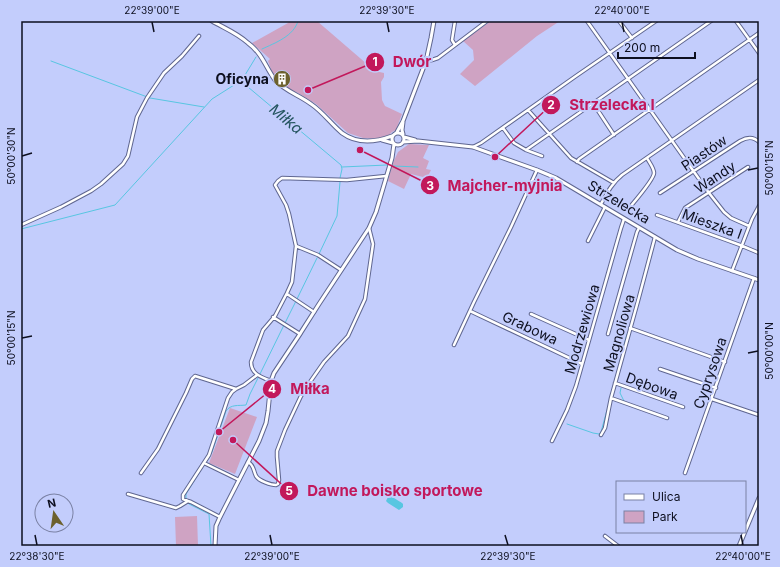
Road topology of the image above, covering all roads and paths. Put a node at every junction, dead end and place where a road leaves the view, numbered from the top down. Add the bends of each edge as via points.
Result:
1 (212, 21) edge
2 (434, 21) edge
3 (455, 21) edge
4 (487, 21) edge
5 (587, 21) edge
6 (619, 21) edge
7 (656, 21) edge
8 (710, 21) edge
9 (736, 21) edge
10 (759, 33) edge
11 (199, 36) dead end
12 (632, 38) junction
13 (750, 40) junction
14 (455, 45) junction
15 (610, 53) junction
16 (759, 53) edge
17 (426, 61) junction
18 (628, 79) junction
19 (759, 80) edge
20 (593, 103) junction
21 (528, 110) junction
22 (650, 110) junction
23 (403, 120) junction
24 (503, 128) junction
25 (397, 132) junction
26 (549, 134) junction
27 (614, 135) junction
28 (392, 136) junction
29 (403, 136) junction
30 (380, 140) junction
31 (672, 140) junction
32 (418, 141) junction
33 (403, 142) junction
34 (759, 142) edge
35 (394, 143) junction
36 (481, 143) junction
37 (399, 145) junction
38 (473, 147) junction
39 (526, 150) junction
40 (483, 151) junction
41 (542, 156) dead end
42 (392, 158) junction
43 (647, 158) junction
44 (577, 162) junction
45 (748, 167) dead end
46 (537, 170) junction
47 (694, 171) junction
48 (386, 176) junction
49 (614, 183) junction
50 (660, 193) dead end
51 (709, 193) junction
52 (600, 204) junction
53 (605, 207) junction
54 (630, 207) dead end
55 (759, 207) edge
56 (657, 215) dead end
57 (624, 219) junction
58 (678, 222) junction
59 (21, 224) edge
60 (749, 226) junction
61 (369, 228) junction
62 (639, 228) junction
63 (655, 236) junction
64 (588, 241) dead end
65 (296, 246) junction
66 (742, 246) junction
67 (759, 253) edge
68 (341, 270) junction
69 (732, 271) junction
70 (754, 278) junction
71 (759, 280) edge
72 (287, 294) junction
73 (470, 311) junction
74 (314, 312) junction
75 (531, 314) dead end
76 (273, 317) junction
77 (630, 328) junction
78 (300, 334) junction
79 (608, 334) dead end
80 (589, 340) junction
81 (454, 345) dead end
82 (725, 362) junction
83 (582, 364) junction
84 (660, 369) dead end
85 (257, 375) junction
86 (271, 381) junction
87 (615, 383) junction
88 (716, 388) junction
89 (236, 389) junction
90 (611, 398) junction
91 (712, 399) junction
92 (683, 407) dead end
93 (759, 415) edge
94 (667, 418) dead end
95 (601, 435) dead end
96 (552, 441) dead end
97 (248, 462) junction
98 (205, 463) junction
99 (141, 473) dead end
100 (685, 473) dead end
101 (239, 480) junction
102 (128, 494) dead end
103 (759, 498) edge
104 (188, 502) junction
105 (220, 517) junction
106 (746, 529) edge
107 (744, 533) edge
108 (605, 536) dead end
109 (215, 546) edge
110 (618, 546) edge
111 (739, 546) edge

1 - 30 street via 248,42 258,52 280,85 317,108 343,133 358,140
2 - 17 street
3 - 14 street via 452,40
4 - 14 street
5 - 15 street
6 - 12 street
7 - 12 street
8 - 18 street
9 - 13 street
10 - 13 street
11 - 59 street via 164,73 147,98 137,118 128,156 123,164 91,191
12 - 15 street
13 - 16 street
13 - 22 street
14 - 17 street via 438,58
15 - 18 street
15 - 21 street
17 - 23 street
18 - 20 street
18 - 22 street
19 - 31 street
20 - 26 street
20 - 27 street
21 - 24 street
21 - 26 street
22 - 27 street
22 - 31 street
23 - 25 street
23 - 29 street
24 - 36 street
24 - 39 street via 512,141
25 - 28 street
25 - 29 street
26 - 39 street
26 - 44 street
27 - 44 street
28 - 30 street
28 - 35 street
29 - 32 street, Strzelecka
29 - 33 street
30 - 35 street
31 - 43 street
31 - 47 street
32 - 33 street, Strzelecka
32 - 38 street, Strzelecka
33 - 37 street
34 - 47 street, Piastów via 755,138 745,138
35 - 37 street
35 - 42 street
36 - 38 street
36 - 40 street
37 - 42 street
38 - 40 street, Strzelecka
39 - 41 street
40 - 46 street, Strzelecka
42 - 48 street
43 - 49 street
43 - 54 street via 654,169 654,174
44 - 49 street
45 - 51 street, Wandy
46 - 52 street, Strzelecka
46 - 73 street
47 - 50 street, Piastów
47 - 51 street
48 - 61 street
48 - 65 street via 347,180 282,178 278,181 275,185 286,205
49 - 52 street
51 - 58 street, Wandy via 685,208
51 - 60 street via 731,218
52 - 53 street, Strzelecka
53 - 57 street, Strzelecka
53 - 64 street
55 - 60 street
56 - 58 street, Mieszka I
57 - 62 street, Strzelecka
57 - 80 street, Modrzewiowa
58 - 66 street, Mieszka I
60 - 66 street
61 - 68 street
61 - 97 street via 373,244 365,299 348,336 310,382 285,430 277,451 278,484 273,485 259,479
62 - 63 street, Strzelecka
62 - 79 street
63 - 69 street, Strzelecka via 677,250
63 - 77 street, Magnoliowa
65 - 68 street
65 - 72 street via 292,282
66 - 67 street, Mieszka I
66 - 69 street
68 - 74 street
69 - 70 street, Strzelecka
70 - 71 street, Strzelecka
70 - 82 street, Cyprysowa
72 - 74 street
72 - 76 street
73 - 81 street
73 - 83 street, Grabowa
74 - 78 street
75 - 80 street
76 - 78 street
76 - 85 street via 263,330 251,362
77 - 82 street
77 - 87 street, Magnoliowa
78 - 86 street
80 - 83 street, Modrzewiowa
82 - 88 street, Cyprysowa
83 - 96 street, Modrzewiowa via 567,410
84 - 88 street
85 - 86 street
85 - 89 street
86 - 97 street via 266,423
87 - 90 street, Magnoliowa
87 - 92 street, Dębowa
88 - 91 street, Cyprysowa
89 - 98 street via 228,398
89 - 99 street via 195,376 158,450
90 - 94 street
90 - 95 street, Magnoliowa via 605,428
91 - 93 street
91 - 100 street, Cyprysowa
97 - 101 street
98 - 101 street
98 - 104 street via 183,495 183,499
101 - 105 street
102 - 104 street via 176,508
103 - 106 street
104 - 105 street
105 - 109 street via 216,526
107 - 111 street
108 - 110 street

